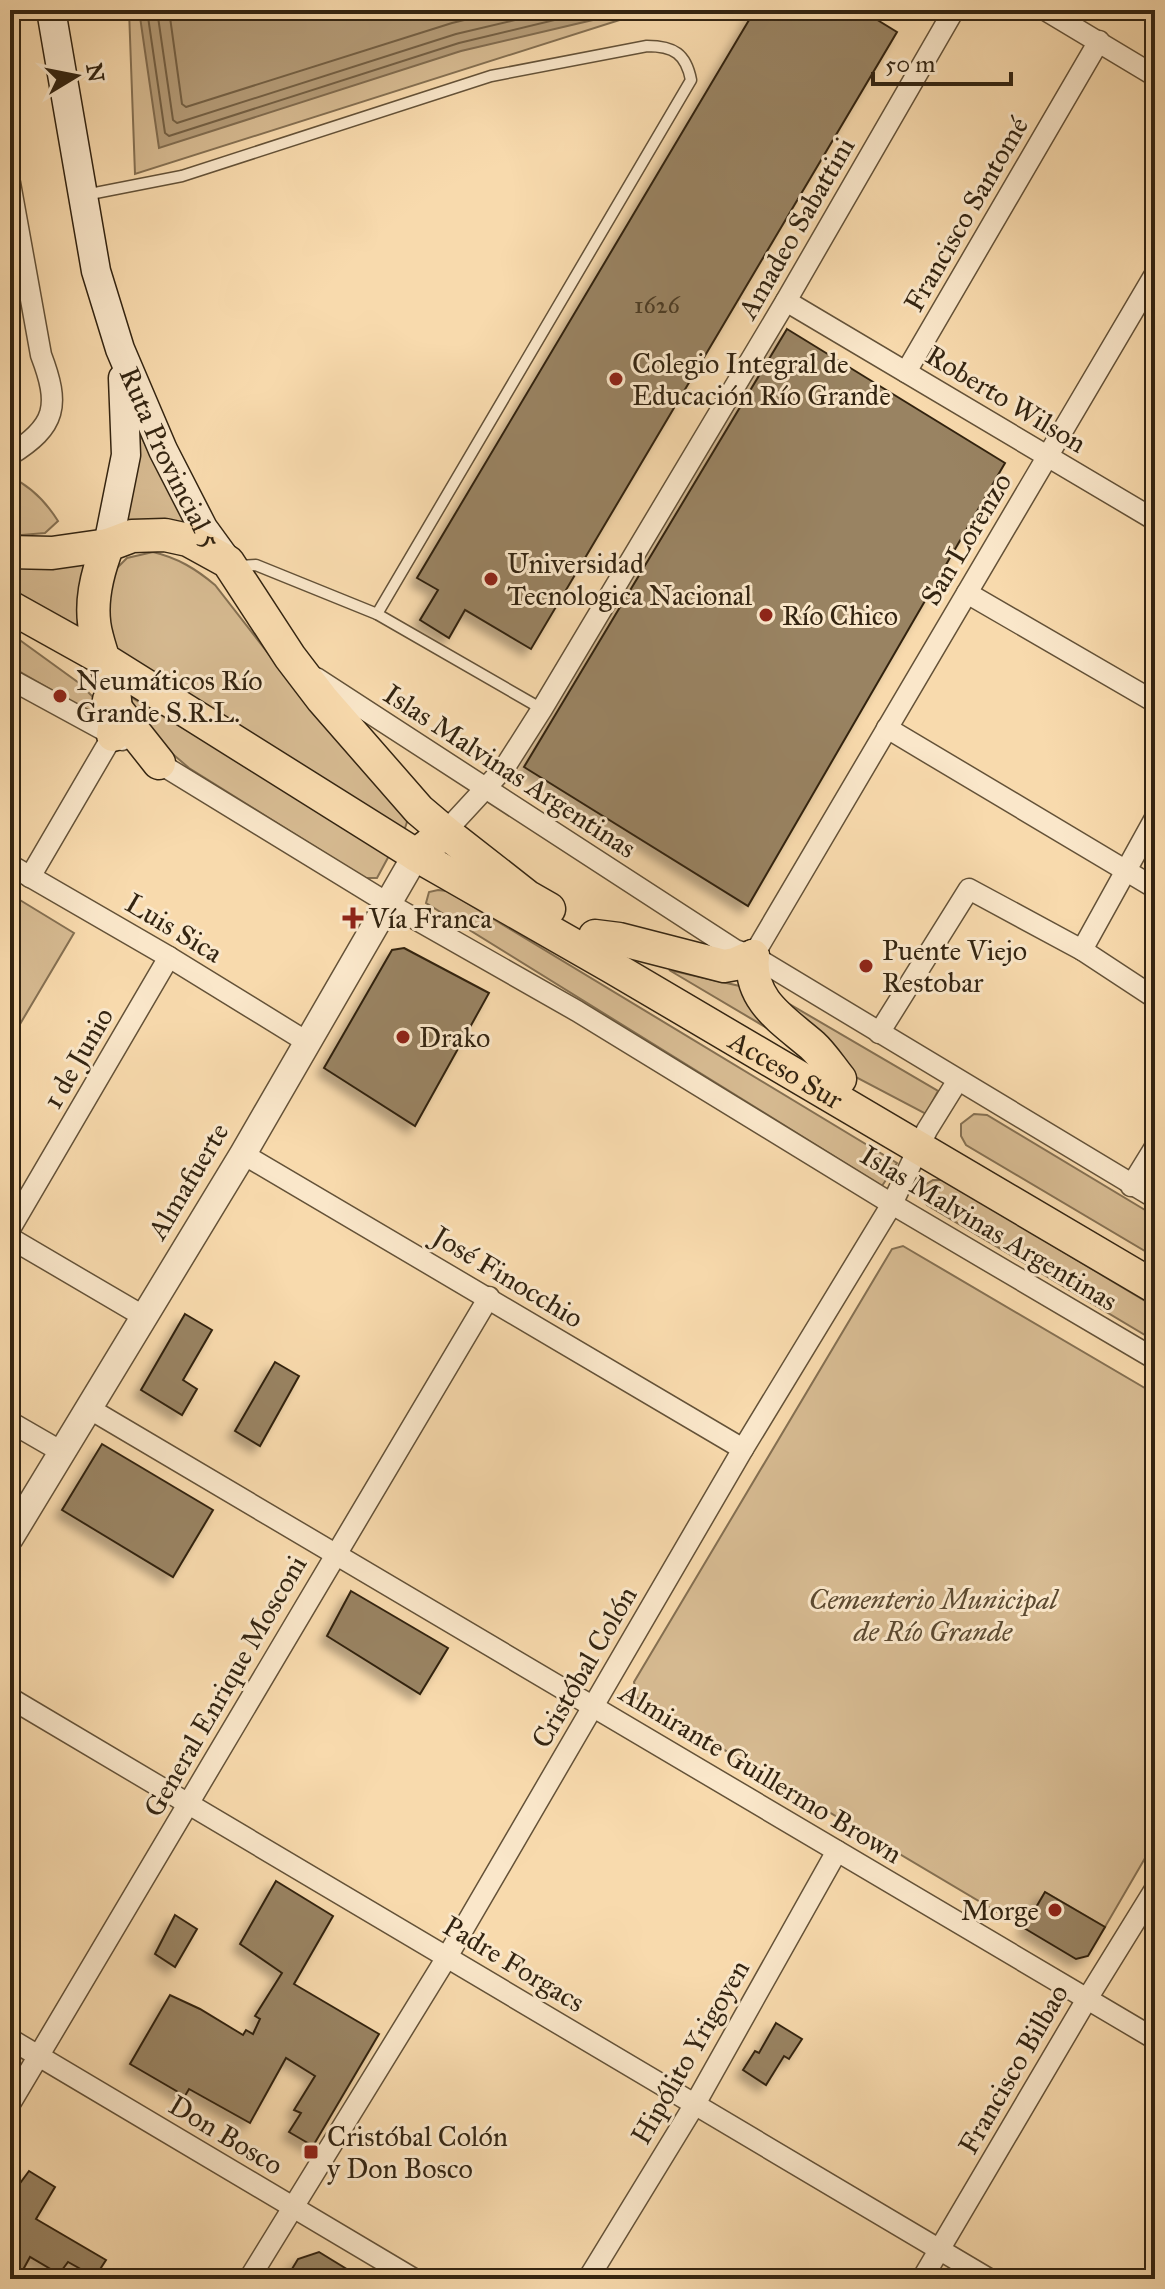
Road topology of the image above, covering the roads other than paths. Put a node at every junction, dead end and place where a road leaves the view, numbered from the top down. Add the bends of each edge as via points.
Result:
1 (51, 10) edge
2 (954, 10) edge
3 (1045, 10) edge
4 (1099, 41) junction
5 (1155, 76) edge
6 (10, 183) edge
7 (83, 196) junction
8 (1155, 274) edge
9 (786, 301) junction
10 (120, 349) junction
11 (906, 372) junction
12 (10, 455) edge
13 (1048, 456) junction
14 (1155, 520) edge
15 (108, 545) junction
16 (10, 552) edge
17 (230, 564) junction
18 (967, 593) junction
19 (10, 608) edge
20 (377, 614) junction
21 (290, 657) junction
22 (105, 660) junction
23 (10, 679) edge
24 (1155, 702) edge
25 (542, 709) junction
26 (115, 722) junction
27 (887, 728) junction
28 (159, 763) joint
29 (486, 790) junction
30 (1155, 818) edge
31 (445, 832) junction
32 (416, 855) junction
33 (10, 865) edge
34 (1125, 871) junction
35 (30, 877) junction
36 (1155, 888) edge
37 (389, 904) junction
38 (595, 936) junction
39 (1082, 950) junction
40 (753, 956) junction
41 (169, 957) junction
42 (1155, 998) edge
43 (879, 1033) junction
44 (307, 1042) junction
45 (840, 1079) junction
46 (958, 1080) junction
47 (922, 1138) junction
48 (1155, 1147) edge
49 (243, 1154) junction
50 (1131, 1186) junction
51 (1155, 1198) edge
52 (892, 1204) junction
53 (10, 1229) edge
54 (10, 1238) edge
55 (1155, 1266) edge
56 (1155, 1287) edge
57 (489, 1297) junction
58 (143, 1316) junction
59 (1155, 1359) edge
60 (90, 1409) junction
61 (10, 1422) edge
62 (743, 1449) junction
63 (62, 1452) junction
64 (10, 1538) edge
65 (336, 1553) junction
66 (10, 1698) edge
67 (594, 1706) junction
68 (189, 1804) junction
69 (837, 1851) junction
70 (1155, 1889) edge
71 (447, 1957) junction
72 (1087, 1999) junction
73 (10, 2039) edge
74 (1155, 2039) edge
75 (38, 2056) junction
76 (10, 2104) edge
77 (695, 2104) junction
78 (292, 2208) junction
79 (940, 2249) junction
80 (249, 2279) edge
81 (414, 2279) edge
82 (588, 2279) edge
83 (922, 2279) edge
84 (989, 2279) edge

1 - 7 main road, Ruta Provincial 5
2 - 9 street, Amadeo Sabattini
3 - 4 street
4 - 5 street
4 - 11 street, Francisco Santomé
6 - 12 street via 54,403 47,425
7 - 10 main road, Ruta Provincial 5 via 96,271
7 - 20 lane via 182,176 491,76 647,46 679,52 688,63 691,80
8 - 13 street, San Lorenzo
9 - 11 street, Roberto Wilson
9 - 25 street, Amadeo Sabattini
10 - 15 main road, Ruta Provincial 5 via 126,455
10 - 17 main road, Ruta Provincial 5 via 163,450 203,528
11 - 13 street, Roberto Wilson
13 - 14 street, Roberto Wilson
13 - 18 street, San Lorenzo
15 - 16 main road
15 - 17 main road via 132,536 165,535 188,540
15 - 22 main road via 94,594 96,635
17 - 20 lane via 256,565
17 - 21 main road, Acceso Sur
18 - 24 street
18 - 27 street, San Lorenzo
19 - 22 main road
19 - 26 main road via 82,669
20 - 25 lane
21 - 29 street, Islas Malvinas Argentinas
21 - 31 main road, Acceso Sur via 419,810
22 - 26 main road via 115,689
22 - 32 main road, Acceso Sur
23 - 26 street
25 - 29 street, Amadeo Sabattini
26 - 28 main road
26 - 35 street
27 - 34 street
27 - 40 street, San Lorenzo
28 - 37 street, Islas Malvinas Argentinas
29 - 31 street, Amadeo Sabattini
29 - 40 street, Islas Malvinas Argentinas via 735,950
30 - 34 street
31 - 32 main road
31 - 38 main road, Acceso Sur via 528,897
32 - 37 street, Almafuerte
32 - 47 main road, Acceso Sur
33 - 35 street, Luis Sica
34 - 36 street
34 - 39 street
35 - 41 street, Luis Sica
37 - 44 street, Almafuerte
37 - 52 street, Islas Malvinas Argentinas via 577,1011
38 - 40 main road via 724,966
38 - 45 main road, Acceso Sur
39 - 42 street
39 - 43 street via 969,889
40 - 43 street, Islas Malvinas Argentinas
40 - 45 main road via 751,973 765,1002 816,1048
41 - 44 street, Luis Sica
41 - 53 street, 1 de Junio
43 - 46 street, Islas Malvinas Argentinas
44 - 49 street, Almafuerte
45 - 47 main road, Acceso Sur
46 - 47 street, Cristóbal Colón
46 - 50 street, Islas Malvinas Argentinas
47 - 52 street, Cristóbal Colón
47 - 55 main road, Acceso Sur
47 - 56 main road, Acceso Sur
48 - 50 street
49 - 57 street, José Finocchio
49 - 58 street, Almafuerte
50 - 51 street, Islas Malvinas Argentinas
52 - 59 street, Islas Malvinas Argentinas
52 - 62 street, Cristóbal Colón
54 - 58 street
57 - 62 street, José Finocchio
57 - 65 street, General Enrique Mosconi
58 - 60 street, Almafuerte
60 - 63 street, Almafuerte
60 - 65 street, Almirante Guillermo Brown
61 - 63 street
62 - 67 street, Cristóbal Colón
63 - 64 street, Almafuerte
65 - 67 street, Almirante Guillermo Brown
65 - 68 street, General Enrique Mosconi
66 - 68 street, Padre Forgacs
67 - 69 street, Almirante Guillermo Brown
67 - 71 street, Cristóbal Colón
68 - 71 street, Padre Forgacs
68 - 75 street, General Enrique Mosconi
69 - 72 street, Almirante Guillermo Brown
69 - 77 street, Hipólito Yrigoyen
70 - 72 street, Francisco Bilbao
71 - 77 street, Padre Forgacs
71 - 78 street, Cristóbal Colón
72 - 74 street, Almirante Guillermo Brown
72 - 79 street, Francisco Bilbao
73 - 75 street, Don Bosco
75 - 76 street, General Enrique Mosconi
75 - 78 street, Don Bosco
77 - 79 street, Padre Forgacs
77 - 82 street, Hipólito Yrigoyen
78 - 80 street, Cristóbal Colón
78 - 81 street, Don Bosco
79 - 83 street, Francisco Bilbao
79 - 84 street, Padre Forgacs

